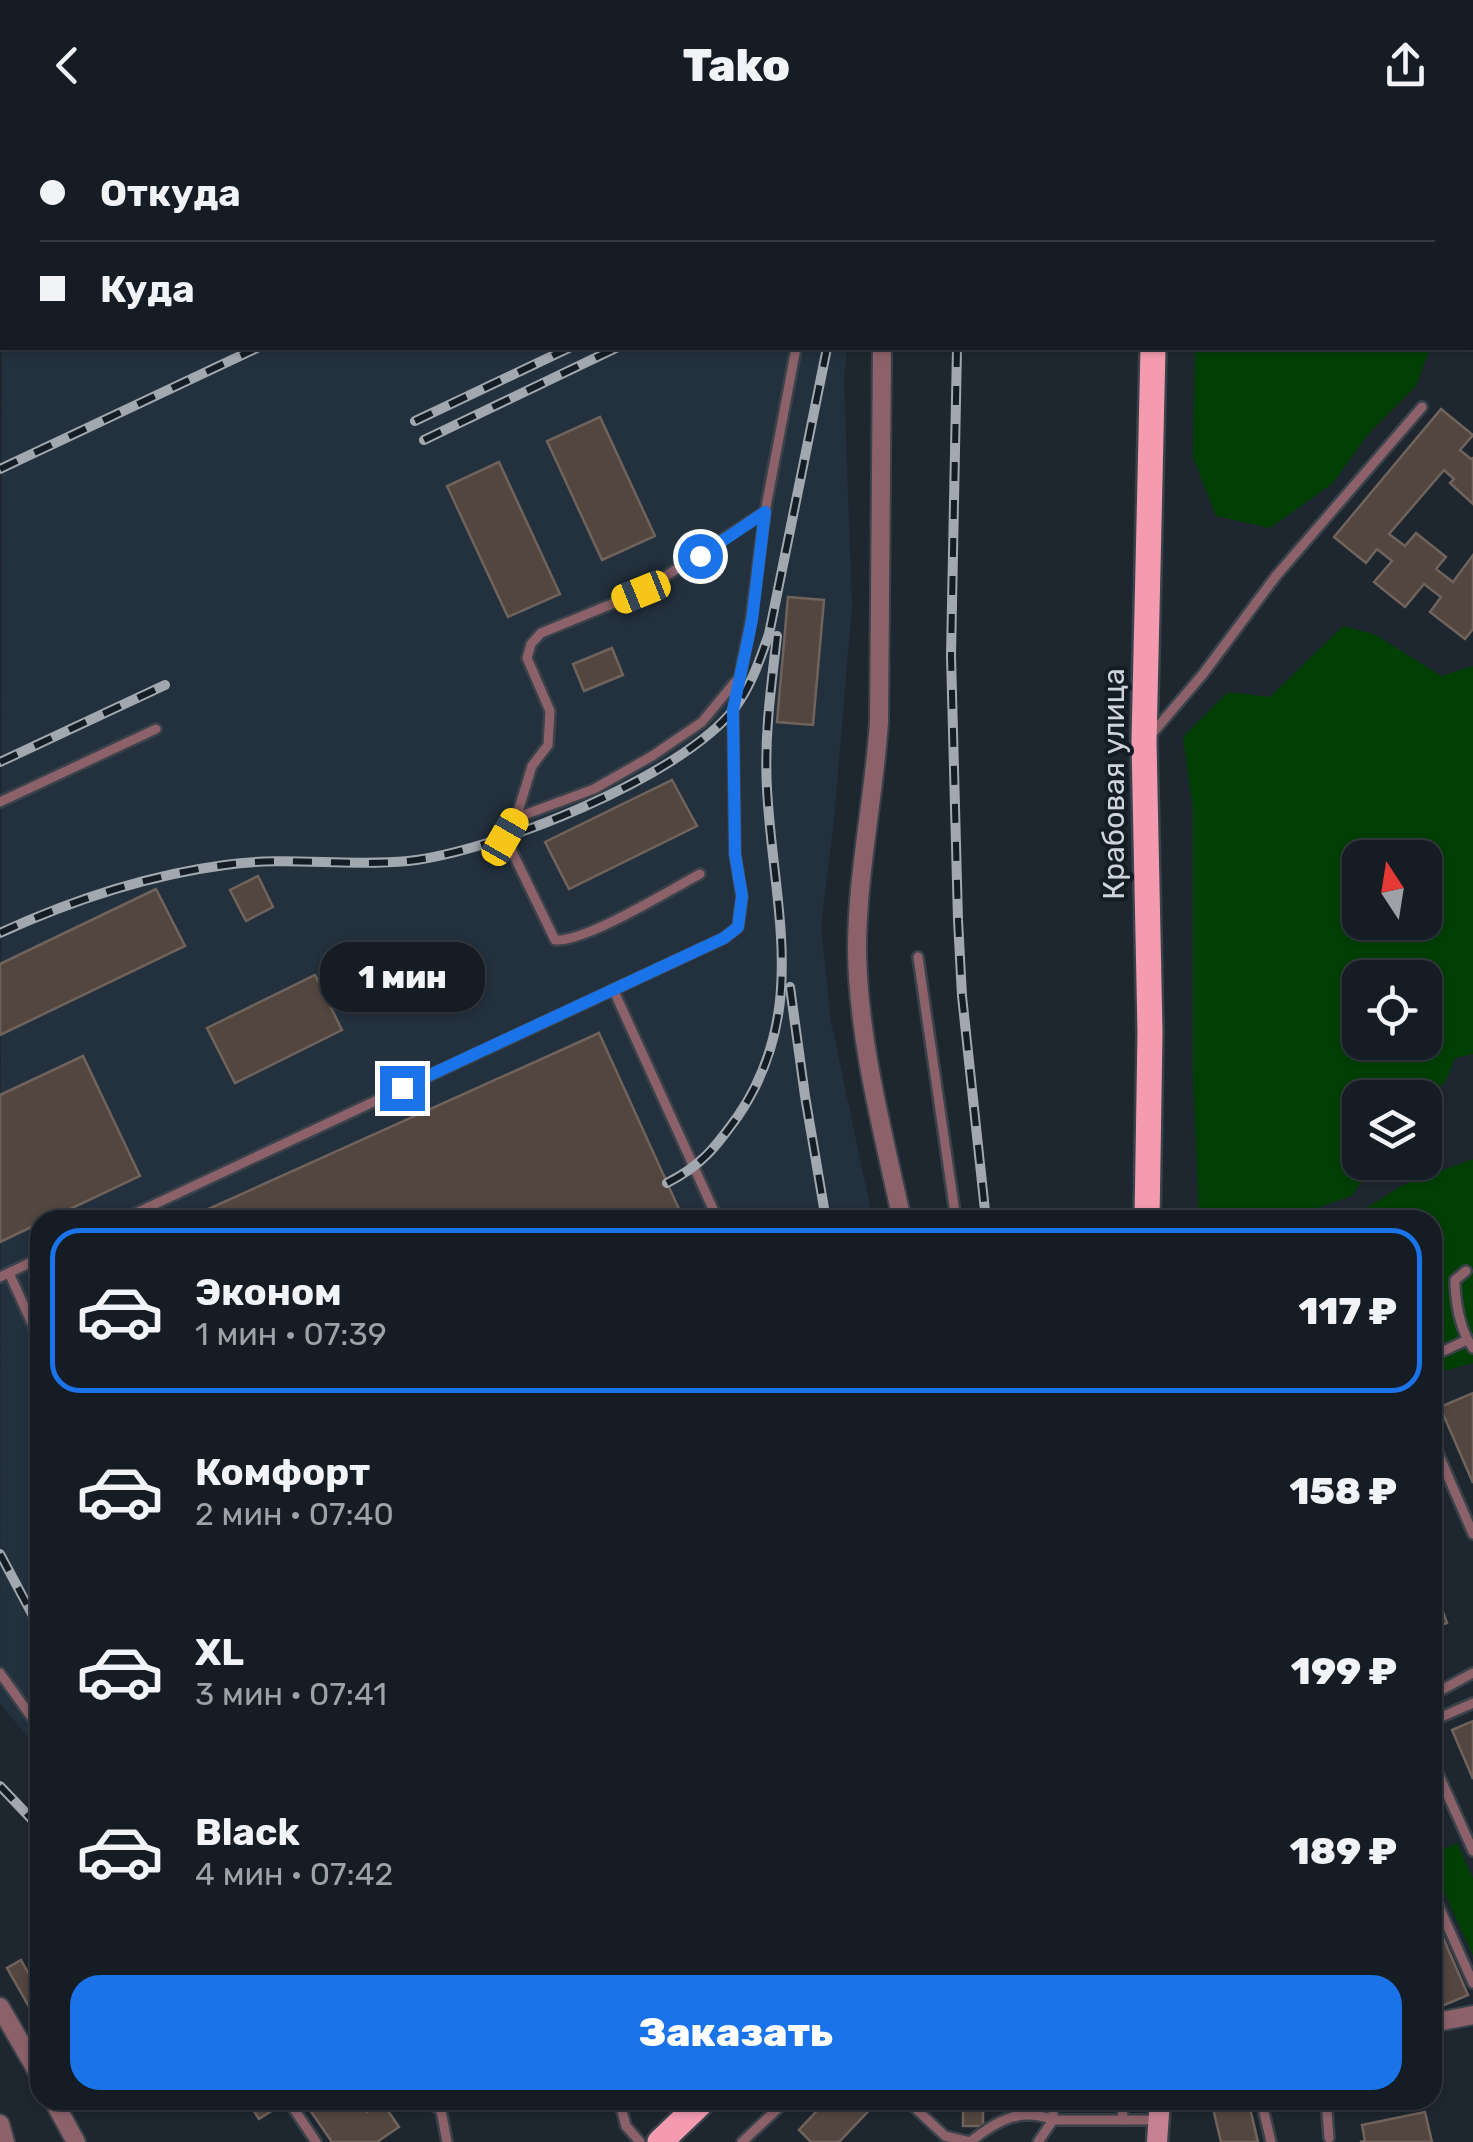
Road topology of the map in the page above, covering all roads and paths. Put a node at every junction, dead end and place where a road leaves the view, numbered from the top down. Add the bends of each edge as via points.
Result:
1 (796, 350) edge
2 (882, 350) edge
3 (1153, 350) edge
4 (1422, 407) dead end
5 (765, 512) junction
6 (738, 679) junction
7 (156, 729) dead end
8 (1144, 742) junction
9 (0, 802) edge
10 (516, 818) junction
11 (700, 874) dead end
12 (918, 956) dead end
13 (614, 989) junction
14 (143, 1210) edge
15 (713, 1210) edge
16 (900, 1210) edge
17 (955, 1210) edge
18 (1147, 1210) edge
19 (30, 1263) edge
20 (1466, 1270) dead end
21 (4, 1275) edge
22 (30, 1322) edge
23 (1470, 1344) edge
24 (1442, 1352) edge
25 (1442, 1462) edge
26 (1473, 1534) edge
27 (0, 1672) edge
28 (1473, 1673) edge
29 (1442, 1690) edge
30 (1473, 1703) edge
31 (30, 1714) edge
32 (1442, 1717) edge
33 (1442, 1782) edge
34 (1473, 1851) edge
35 (1442, 1913) edge
36 (1473, 1983) edge
37 (2, 2007) edge
38 (1473, 2015) edge
39 (1442, 2021) edge
40 (30, 2058) edge
41 (58, 2110) edge
42 (295, 2110) edge
43 (441, 2110) edge
44 (622, 2110) edge
45 (694, 2110) edge
46 (776, 2110) edge
47 (917, 2110) edge
48 (1053, 2110) edge
49 (1122, 2110) edge
50 (1159, 2110) edge
51 (1263, 2110) edge
52 (1327, 2110) edge
53 (1052, 2120) junction
54 (1123, 2120) junction
55 (0, 2124) edge
56 (1329, 2138) dead end
57 (5, 2142) edge
58 (76, 2142) edge
59 (316, 2142) edge
60 (446, 2142) edge
61 (640, 2142) edge
62 (660, 2142) edge
63 (742, 2142) edge
64 (1038, 2142) edge
65 (1157, 2142) edge
66 (1271, 2142) edge

1 - 5 lane
2 - 16 street via 880,704 857,954 872,1081
3 - 8 main road, Крабовая улица
4 - 8 lane
5 - 6 lane
5 - 10 lane via 641,592 541,632 531,644 527,658 550,711 548,744 528,776
6 - 10 lane via 702,722 652,756 594,789
6 - 13 lane via 738,927
7 - 9 lane
8 - 18 main road, Крабовая улица
10 - 11 lane via 505,837 554,940 589,932
12 - 17 lane
13 - 14 lane
13 - 15 lane
19 - 21 lane
20 - 23 lane via 1455,1280 1455,1296
21 - 22 lane
23 - 24 lane
25 - 26 lane
27 - 31 lane
28 - 29 lane
30 - 32 lane
33 - 34 lane
35 - 36 lane
37 - 40 street
38 - 39 street
41 - 58 street
42 - 59 lane
43 - 60 lane
44 - 61 lane
45 - 62 main road
46 - 63 lane
47 - 53 lane via 945,2136 970,2142 1006,2118 1033,2112
48 - 53 lane
49 - 54 lane
50 - 54 lane
50 - 65 main road
51 - 66 lane
52 - 56 lane
53 - 54 lane
53 - 64 lane
55 - 57 street

